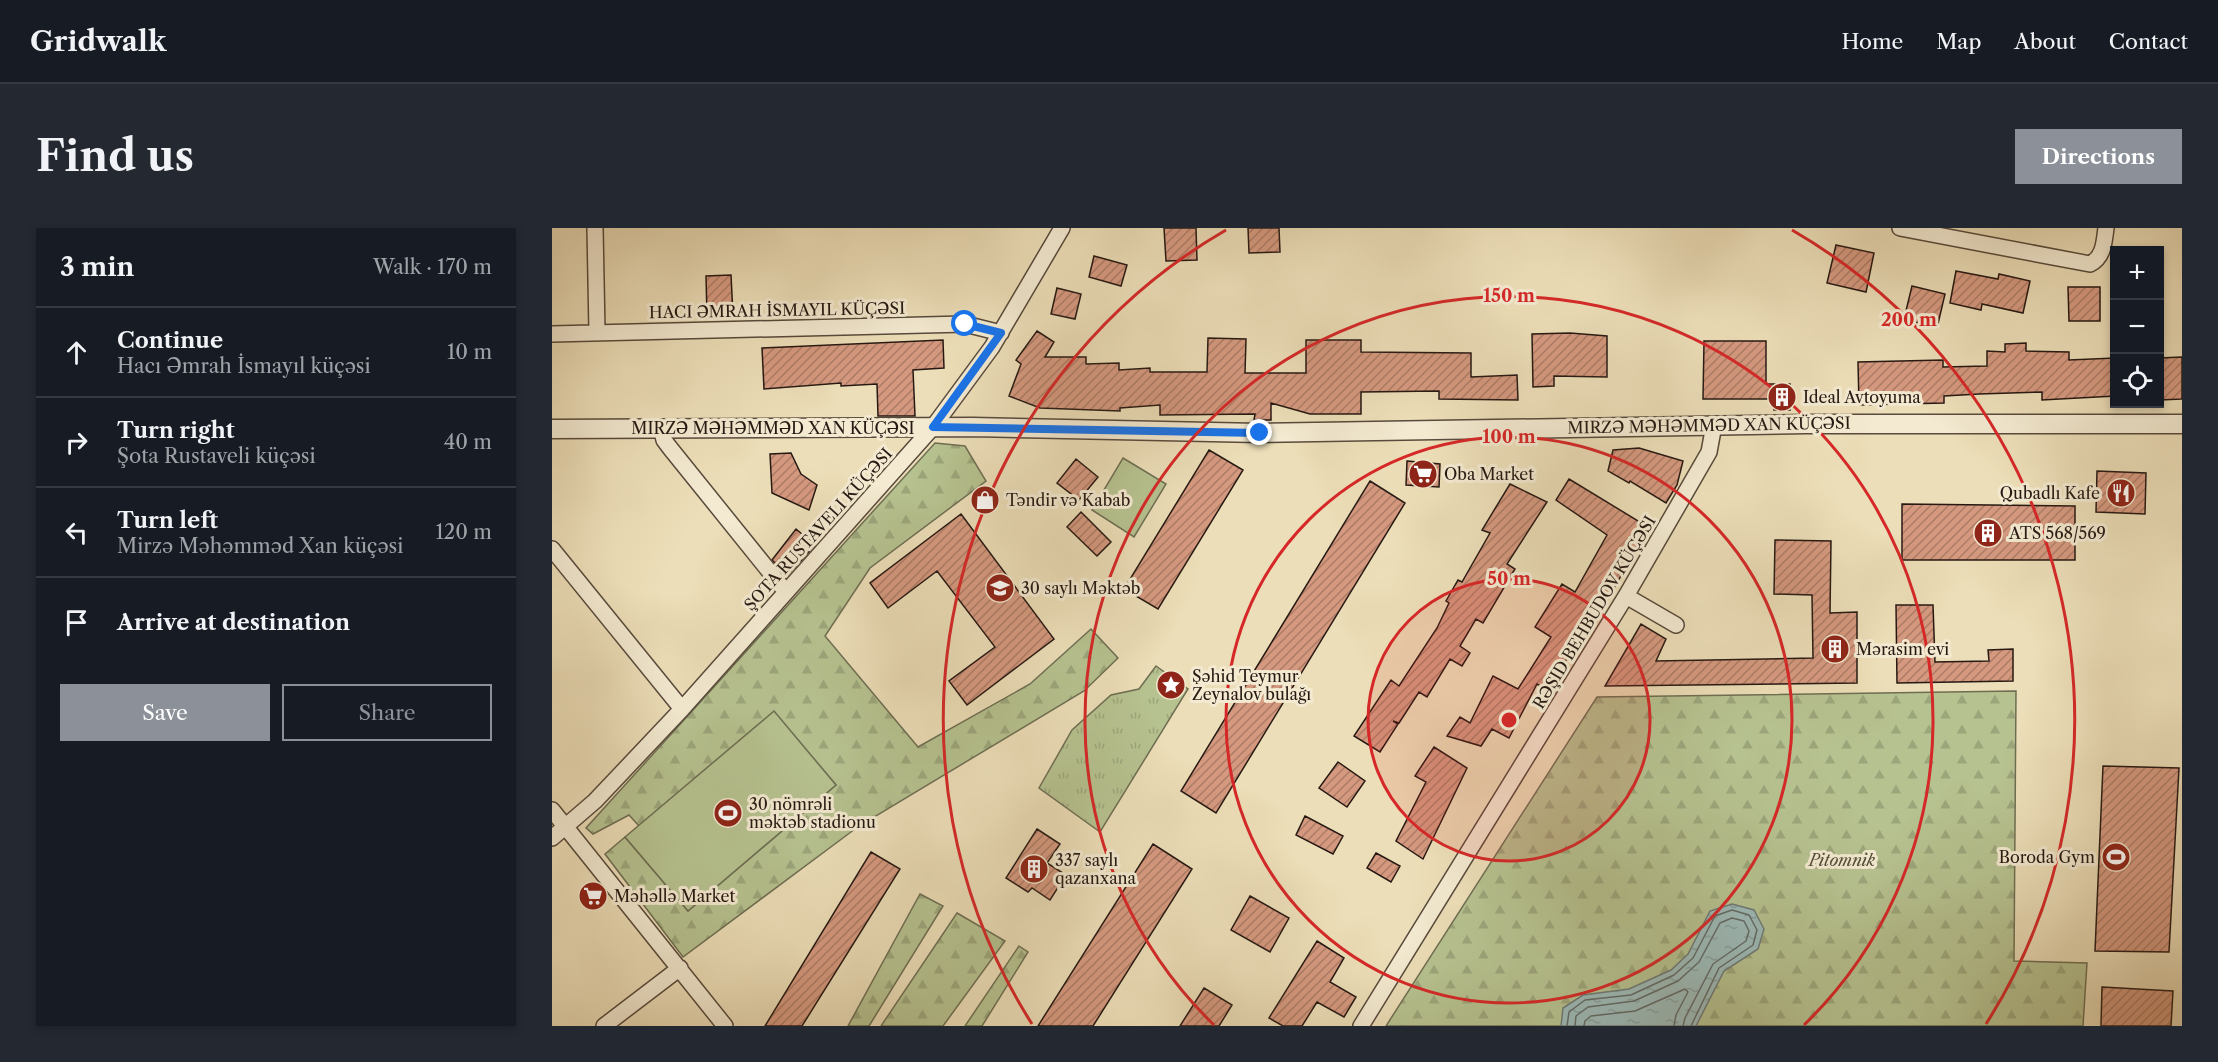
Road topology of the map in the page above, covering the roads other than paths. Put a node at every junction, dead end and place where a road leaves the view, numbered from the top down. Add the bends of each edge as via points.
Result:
1 (595, 228) edge
2 (1062, 228) edge
3 (1900, 228) edge
4 (2106, 228) edge
5 (597, 332) junction
6 (1001, 333) junction
7 (552, 334) edge
8 (2182, 424) edge
9 (1714, 425) junction
10 (661, 427) junction
11 (933, 427) junction
12 (552, 429) edge
13 (552, 549) edge
14 (786, 592) junction
15 (1626, 596) junction
16 (1676, 625) dead end
17 (682, 709) junction
18 (552, 810) edge
19 (565, 828) junction
20 (552, 838) edge
21 (680, 968) junction
22 (604, 1026) edge
23 (724, 1026) edge
24 (1361, 1026) edge

1 - 5 street
2 - 6 street, ŞOTA RUSTAVELI KÜÇƏSI
3 - 4 street via 2090,264 2101,254
5 - 6 street via 965,324
5 - 7 street
6 - 11 street, ŞOTA RUSTAVELI KÜÇƏSI
8 - 9 street, MIRZƏ MƏHƏMMƏD XAN KÜÇƏSI
9 - 11 street, MIRZƏ MƏHƏMMƏD XAN KÜÇƏSI via 1260,433
9 - 15 street, RƏŞID BEHBUDOV KÜÇƏSI via 1709,452
10 - 11 street, MIRZƏ MƏHƏMMƏD XAN KÜÇƏSI
10 - 12 street, MIRZƏ MƏHƏMMƏD XAN KÜÇƏSI
10 - 14 street via 670,448
11 - 14 street, ŞOTA RUSTAVELI KÜÇƏSI
13 - 17 street
14 - 17 street, ŞOTA RUSTAVELI KÜÇƏSI
15 - 16 street
15 - 24 street, RƏŞID BEHBUDOV KÜÇƏSI
17 - 19 street, ŞOTA RUSTAVELI KÜÇƏSI
18 - 19 street
19 - 20 street, ŞOTA RUSTAVELI KÜÇƏSI
19 - 21 street
21 - 22 street
21 - 23 street

